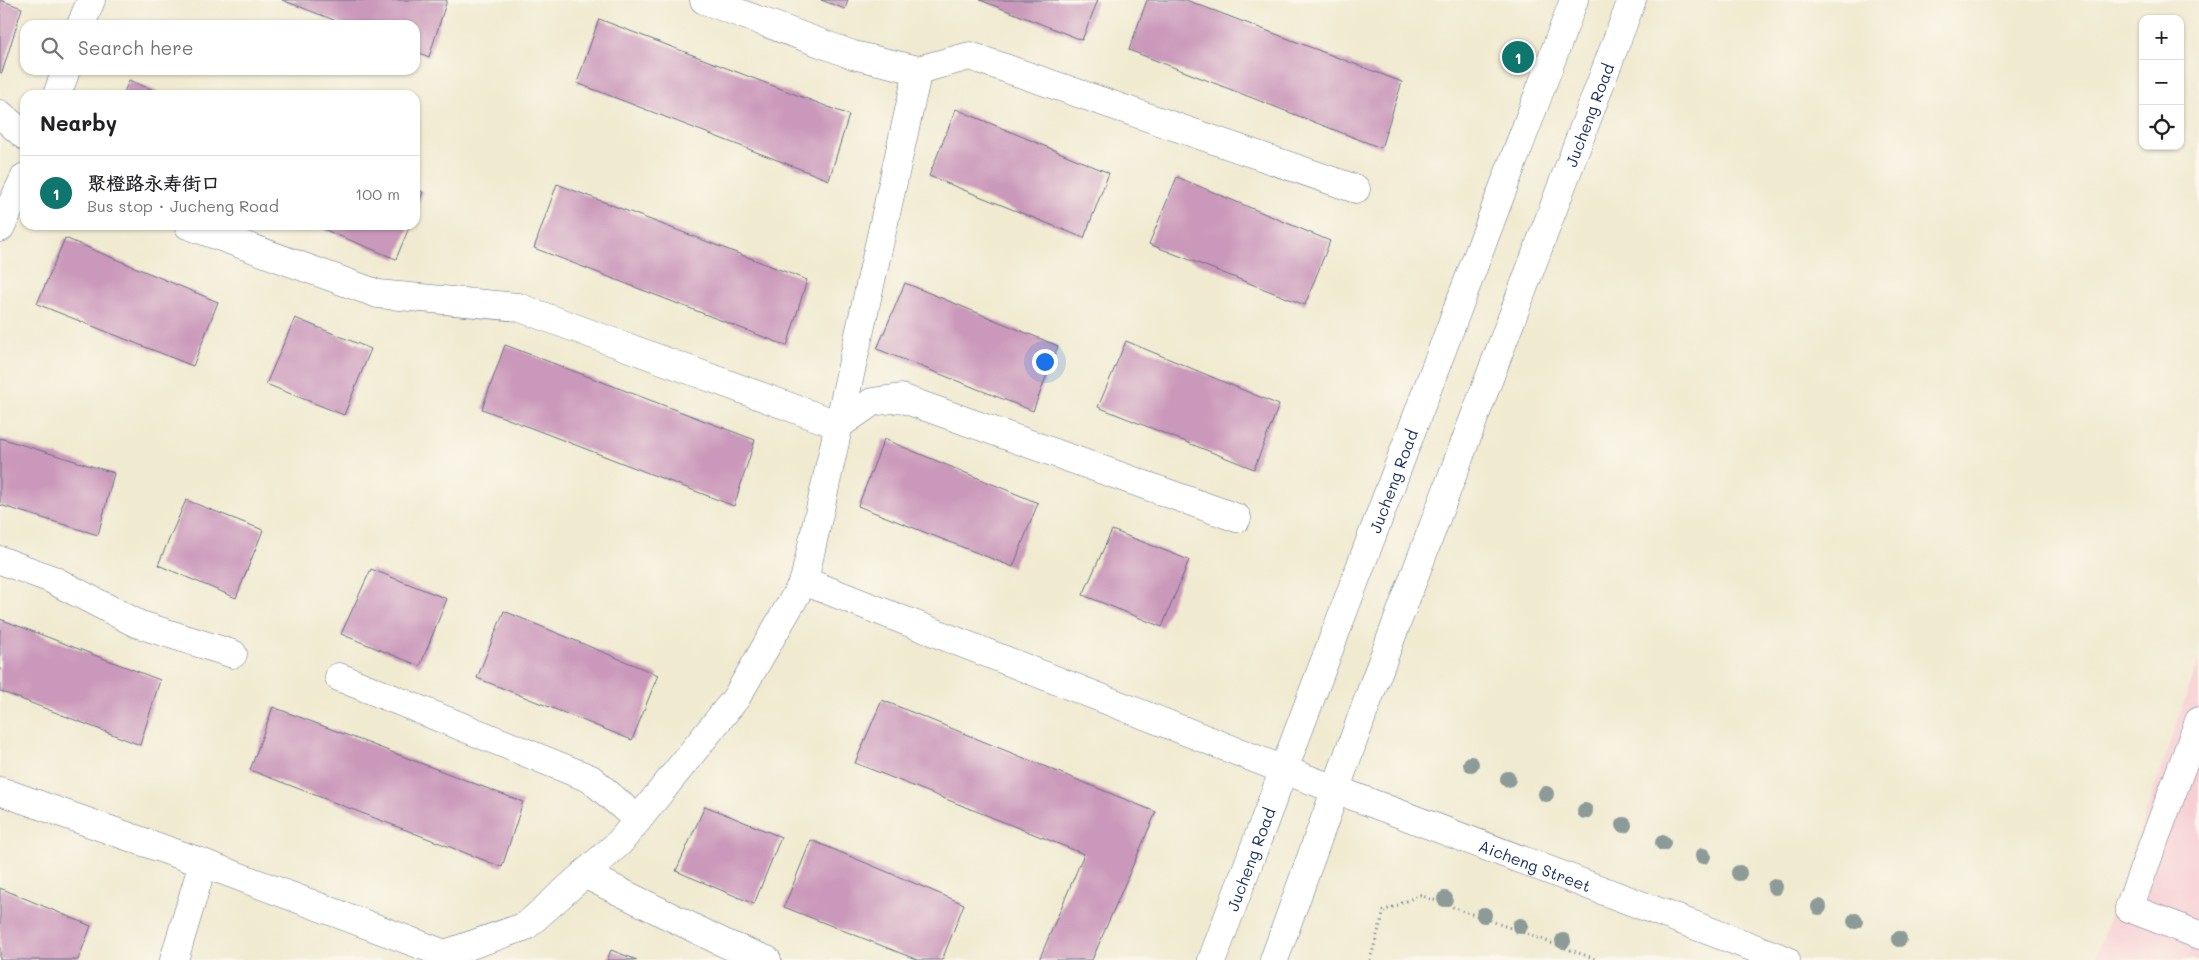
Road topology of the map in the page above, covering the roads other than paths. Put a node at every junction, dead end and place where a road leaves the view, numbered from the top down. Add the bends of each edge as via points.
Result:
1 (91, 0) edge
2 (704, 0) edge
3 (1574, 0) edge
4 (1632, 0) edge
5 (83, 20) edge
6 (918, 70) junction
7 (64, 75) edge
8 (59, 90) edge
9 (0, 114) edge
10 (20, 132) edge
11 (20, 187) edge
12 (1356, 189) dead end
13 (0, 228) edge
14 (202, 230) edge
15 (838, 424) junction
16 (1237, 518) dead end
17 (0, 560) edge
18 (804, 581) junction
19 (233, 654) dead end
20 (338, 677) dead end
21 (2199, 721) edge
22 (1284, 770) junction
23 (1336, 789) junction
24 (0, 790) edge
25 (638, 820) junction
26 (203, 863) junction
27 (584, 874) junction
28 (2199, 935) edge
29 (174, 960) edge
30 (767, 960) edge
31 (1212, 960) edge
32 (1274, 960) edge
33 (1786, 960) edge

1 - 5 street
2 - 6 street via 854,55
3 - 22 street, Jucheng Road
4 - 23 street, Jucheng Road
6 - 12 street via 970,56
6 - 15 street
7 - 8 street
9 - 10 street
11 - 13 street
14 - 15 street via 378,294 518,307
15 - 16 street via 872,402 901,398
15 - 18 street
17 - 19 street via 51,579 138,624
18 - 22 street, Aicheng Street
18 - 25 street via 736,698
20 - 25 street via 591,779
21 - 28 street via 2129,908
22 - 23 street, Aicheng Street
22 - 31 street, Jucheng Road
23 - 32 street, Jucheng Road
23 - 33 street, Aicheng Street
24 - 26 street
25 - 27 street via 620,842
26 - 27 street via 445,954 526,926
26 - 29 street
27 - 30 street via 726,944

